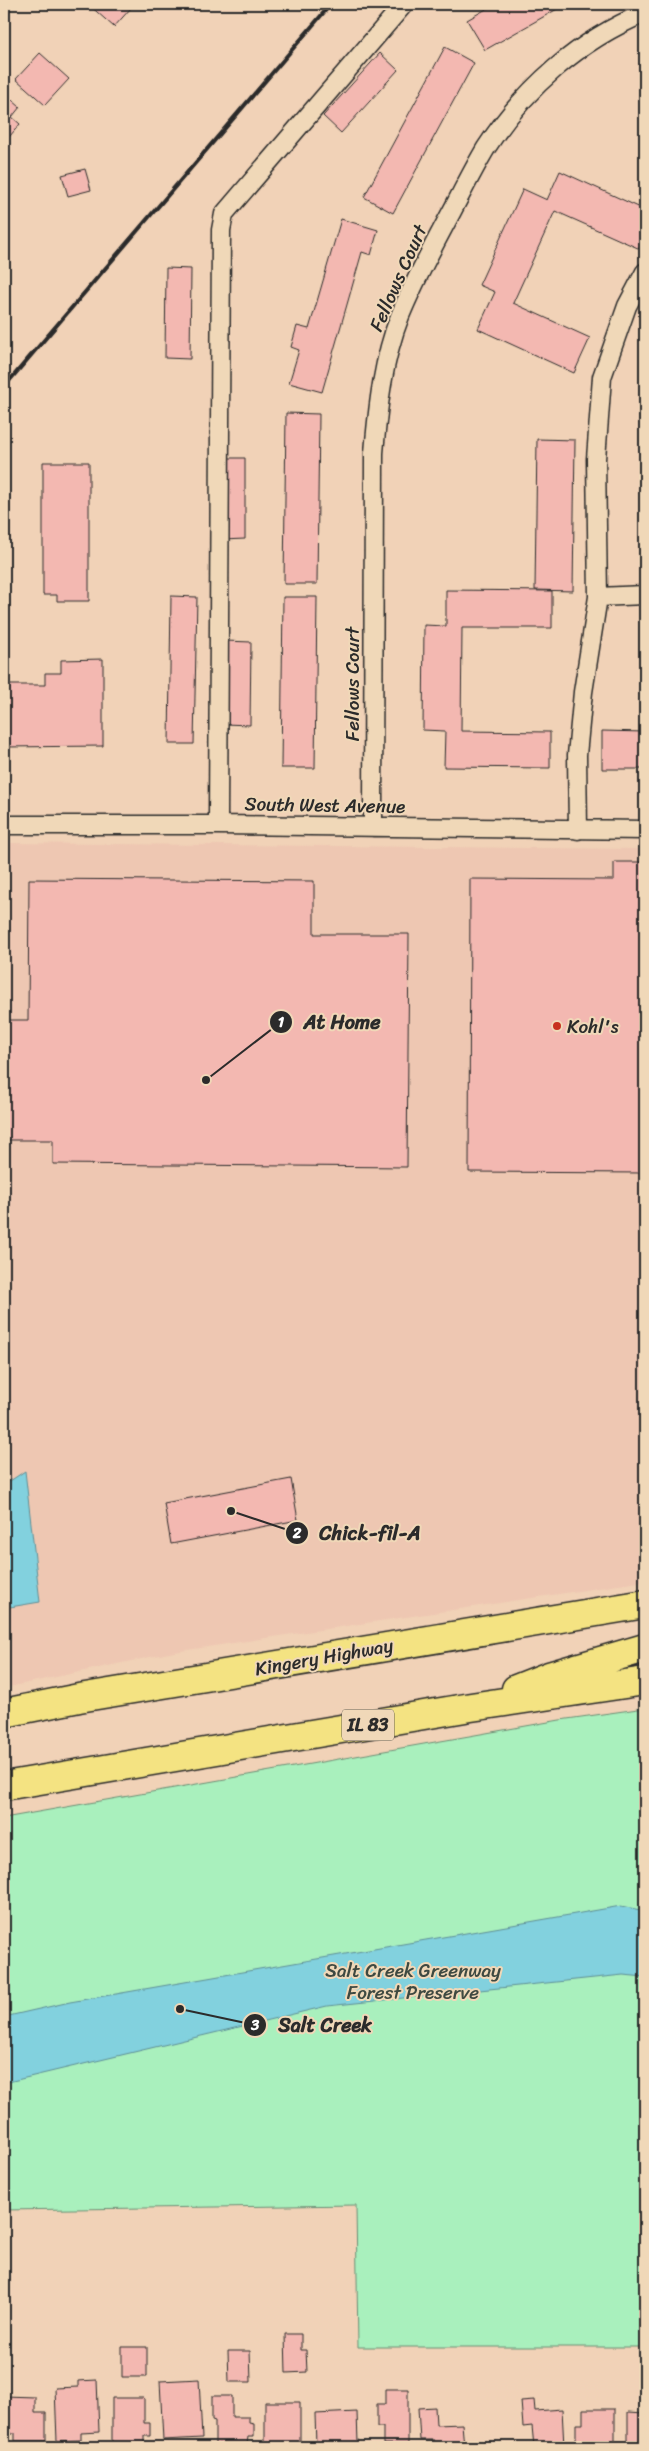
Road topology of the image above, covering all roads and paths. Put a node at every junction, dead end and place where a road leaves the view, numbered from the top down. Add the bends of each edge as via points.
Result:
1 (404, 4) edge
2 (645, 13) edge
3 (645, 272) edge
4 (645, 595) edge
5 (598, 597) junction
6 (4, 825) edge
7 (218, 825) junction
8 (373, 827) junction
9 (578, 830) junction
10 (645, 830) edge
11 (645, 1604) edge
12 (645, 1648) edge
13 (645, 1681) edge
14 (471, 1707) junction
15 (4, 1713) edge
16 (4, 1786) edge

1 - 7 street via 224,214 221,230
2 - 8 street, Fellows Court via 574,52 531,88 508,116 486,149 421,268 400,317 378,402 374,452
3 - 5 street via 627,306 602,377 596,459
4 - 5 street
5 - 9 street via 582,692
6 - 7 street, South West Avenue
7 - 8 street, South West Avenue
8 - 9 street, South West Avenue
9 - 10 street, South West Avenue
11 - 15 highway, Kingery Highway
12 - 14 highway via 549,1676
13 - 14 highway, IL 83
14 - 16 highway, IL 83

